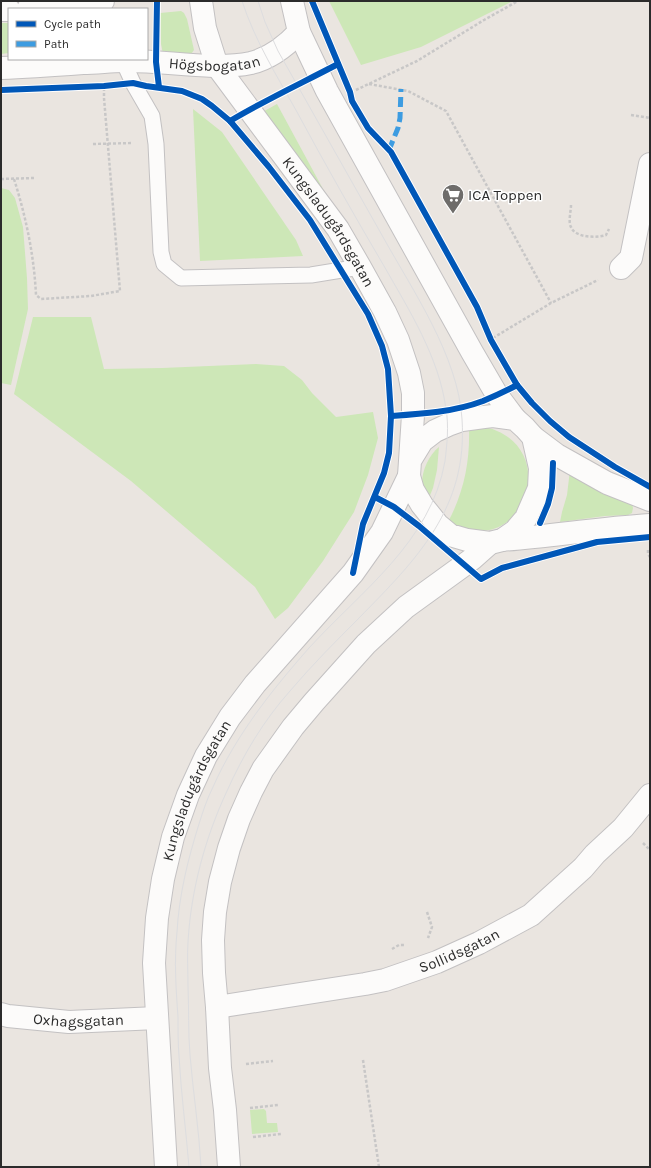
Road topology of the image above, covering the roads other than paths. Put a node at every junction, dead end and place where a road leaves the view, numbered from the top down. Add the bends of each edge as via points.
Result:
1 (103, 1) edge
2 (201, 1) edge
3 (292, 1) edge
4 (37, 8) edge
5 (299, 32) junction
6 (123, 61) junction
7 (217, 66) junction
8 (1, 68) edge
9 (650, 164) edge
10 (360, 267) junction
11 (621, 268) road end
12 (515, 419) junction
13 (534, 437) junction
14 (410, 467) junction
15 (650, 500) edge
16 (650, 525) edge
17 (496, 541) junction
18 (650, 795) edge
19 (217, 1007) junction
20 (1, 1014) edge
21 (157, 1018) junction
22 (166, 1167) edge
23 (229, 1167) edge

1 - 4 street
2 - 7 street, Kungsladugårdsgatan via 204,28
3 - 5 street
5 - 7 street, Högsbogatan via 278,51 266,57 252,62
5 - 12 street via 327,91 472,352
6 - 7 street, Högsbogatan
6 - 8 street, Högsbogatan
6 - 10 lane via 132,83 152,116 156,144 160,252 164,264 181,278 311,275
7 - 10 street, Kungsladugårdsgatan via 338,229
9 - 11 street via 631,258
10 - 14 street, Kungsladugårdsgatan via 398,340 409,373 413,393
12 - 13 street
12 - 14 street via 493,416 462,420 448,425 422,441
13 - 15 street via 557,455 608,482
13 - 17 street via 540,468 539,488 526,518 515,531
14 - 17 street via 413,490 438,525 450,534 467,540
14 - 21 street, Kungsladugårdsgatan via 382,532 353,573 238,706 206,756 188,795 170,848 157,918 154,962
16 - 17 street
17 - 19 street via 406,608 366,644 293,727 263,770 239,819 220,882 213,940
18 - 19 street, Sollidsgatan via 623,828 531,915 479,943 437,962 385,980
19 - 23 street
20 - 21 street, Oxhagsgatan via 69,1022
21 - 22 street, Kungsladugårdsgatan

